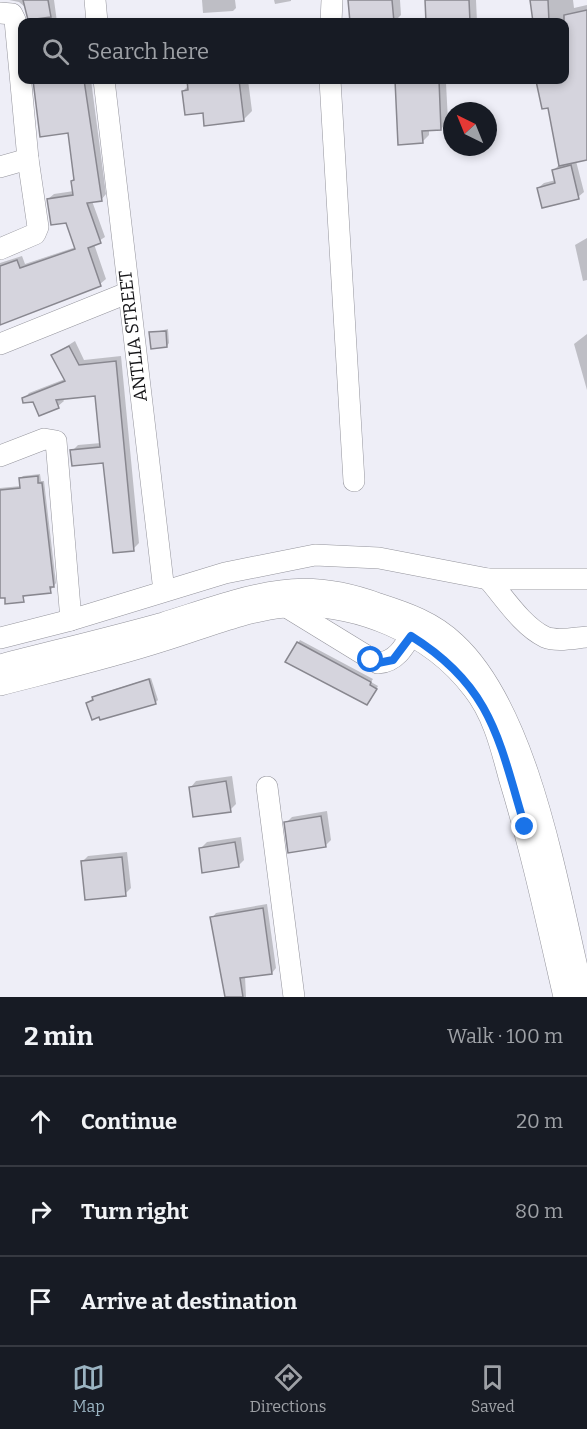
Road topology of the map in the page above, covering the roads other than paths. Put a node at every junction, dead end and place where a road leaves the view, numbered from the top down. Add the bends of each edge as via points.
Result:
1 (95, 0) edge
2 (332, 0) edge
3 (0, 13) edge
4 (97, 18) edge
5 (331, 18) edge
6 (18, 52) edge
7 (21, 84) edge
8 (104, 84) edge
9 (330, 84) edge
10 (28, 159) junction
11 (0, 167) edge
12 (0, 249) edge
13 (127, 292) junction
14 (0, 344) edge
15 (0, 456) edge
16 (354, 481) dead end
17 (488, 579) junction
18 (587, 579) edge
19 (164, 591) junction
20 (284, 599) junction
21 (72, 620) junction
22 (416, 627) junction
23 (587, 637) edge
24 (0, 638) edge
25 (0, 665) edge
26 (0, 685) edge
27 (504, 731) junction
28 (267, 788) dead end
29 (294, 997) edge
30 (564, 997) edge
31 (584, 997) edge

1 - 4 street
2 - 5 street
3 - 6 street via 12,14 15,20
7 - 10 street
8 - 13 street, ANTLIA STREET
9 - 16 street
10 - 11 street
10 - 12 street via 38,227 35,234
13 - 14 street
13 - 19 street, ANTLIA STREET
15 - 21 street via 44,439 56,441
17 - 18 street
17 - 19 street via 379,558 315,555 239,569
17 - 23 street via 526,622 544,636 557,640
19 - 21 street
20 - 22 street
20 - 22 street via 378,663 393,660
20 - 25 street via 250,596
20 - 26 street via 264,610 103,659
21 - 24 street
22 - 27 street via 474,689
27 - 30 street
27 - 31 street via 539,810
28 - 29 street

